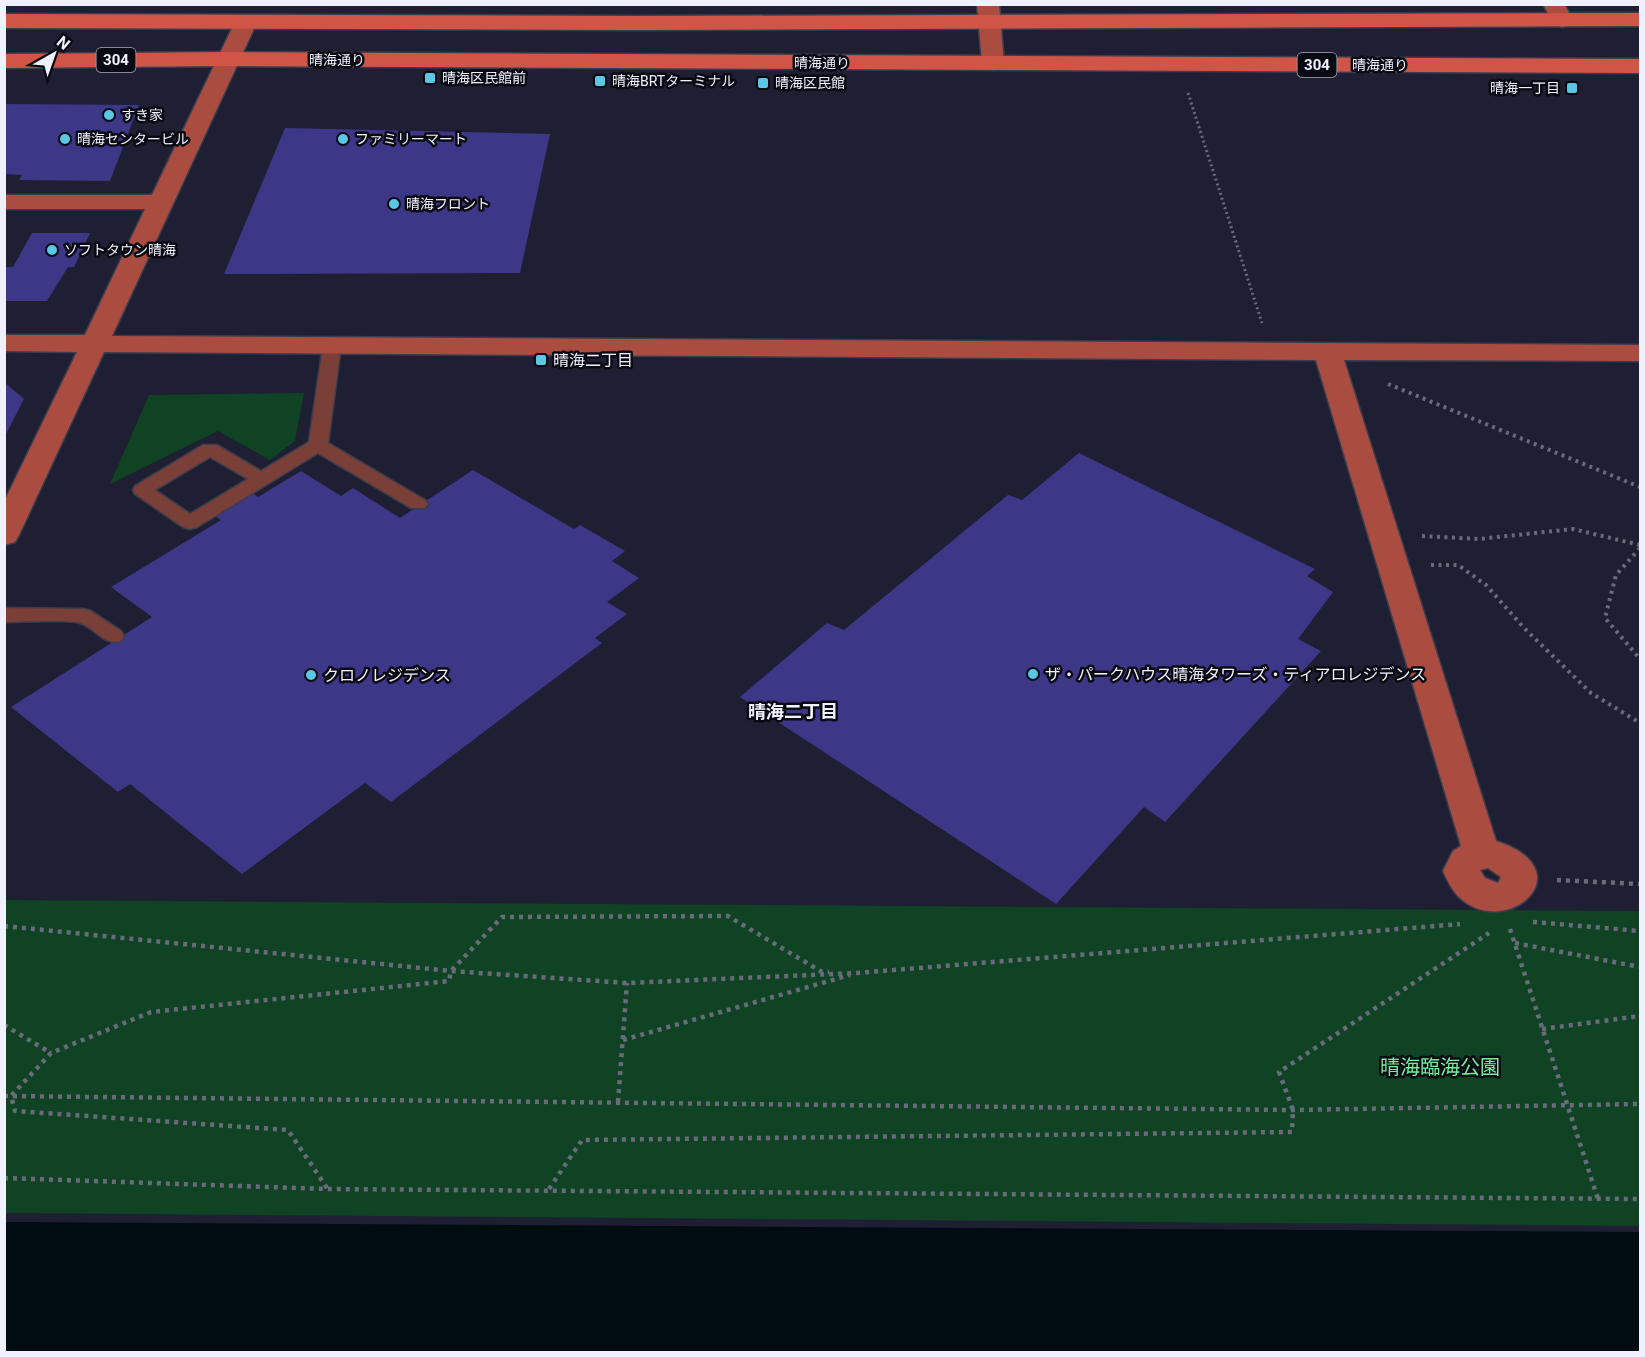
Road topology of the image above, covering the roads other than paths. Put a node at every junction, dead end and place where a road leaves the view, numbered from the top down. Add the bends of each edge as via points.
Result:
1 (1557, 12) edge
2 (990, 20) edge
3 (1641, 20) edge
4 (4, 21) edge
5 (246, 22) junction
6 (1641, 39) edge
7 (228, 59) junction
8 (4, 61) edge
9 (993, 63) junction
10 (1641, 66) edge
11 (4, 202) edge
12 (161, 202) junction
13 (4, 343) edge
14 (94, 344) junction
15 (332, 346) junction
16 (1328, 353) junction
17 (1641, 353) edge
18 (318, 445) junction
19 (261, 479) junction
20 (417, 504) dead end
21 (4, 535) edge
22 (4, 615) edge
23 (114, 636) dead end
24 (1482, 855) dead end

1 - 2 main road, 晴海通り / 304
1 - 3 main road, 晴海通り / 304
2 - 5 main road, 晴海通り / 304
2 - 6 main road, 晴海通り / 304 via 1227,38
2 - 9 street
4 - 5 main road, 晴海通り / 304
5 - 7 street
7 - 8 main road, 晴海通り / 304
7 - 9 main road, 晴海通り / 304
7 - 12 street
9 - 10 main road, 晴海通り / 304
11 - 12 street
12 - 14 street
13 - 14 street
14 - 15 street
14 - 21 street
15 - 16 street
15 - 18 lane
16 - 17 street
16 - 24 street
18 - 19 lane
18 - 20 lane
19 - 19 lane via 190,523 142,490 210,449
22 - 23 lane via 84,616

